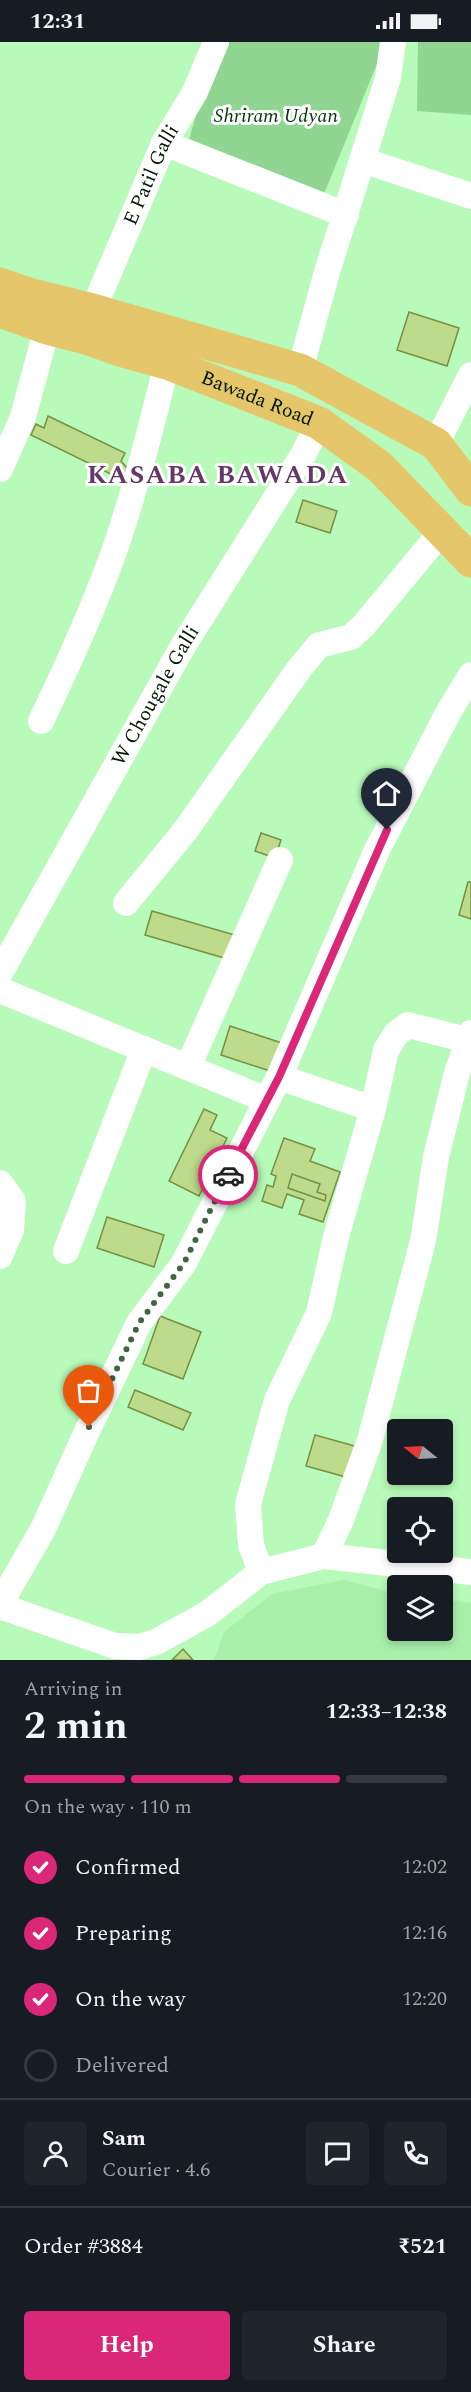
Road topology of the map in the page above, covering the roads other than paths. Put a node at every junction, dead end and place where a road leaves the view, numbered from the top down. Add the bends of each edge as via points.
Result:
1 (216, 42) edge
2 (393, 42) edge
3 (164, 143) junction
4 (362, 160) junction
5 (471, 196) edge
6 (346, 215) junction
7 (0, 284) edge
8 (93, 310) junction
9 (0, 311) edge
10 (47, 328) junction
11 (167, 363) junction
12 (300, 370) junction
13 (471, 375) edge
14 (319, 423) junction
15 (436, 444) junction
16 (0, 469) edge
17 (471, 490) edge
18 (443, 530) junction
19 (471, 561) edge
20 (471, 675) edge
21 (41, 721) dead end
22 (280, 860) dead end
23 (126, 903) dead end
24 (0, 973) edge
25 (0, 990) edge
26 (469, 1036) edge
27 (144, 1049) junction
28 (188, 1067) junction
29 (279, 1077) junction
30 (267, 1100) junction
31 (373, 1109) junction
32 (0, 1182) edge
33 (66, 1251) dead end
34 (0, 1256) edge
35 (324, 1556) junction
36 (261, 1572) junction
37 (471, 1572) edge
38 (0, 1605) edge

1 - 3 street, E Patil Galli via 195,92
2 - 4 street via 388,78
3 - 6 street
3 - 8 street, E Patil Galli
4 - 5 street
4 - 6 street
6 - 12 street
7 - 8 main road, Bawada Road
8 - 12 main road, Bawada Road
9 - 10 main road, Bawada Road
10 - 11 main road, Bawada Road
10 - 16 street via 23,417
11 - 14 main road, Bawada Road
11 - 21 street via 115,549
12 - 15 main road, Bawada Road
13 - 15 street
14 - 18 main road, Bawada Road via 380,467
14 - 24 street, W Chougale Galli via 303,455 183,646
15 - 17 main road, Bawada Road
18 - 19 main road, Bawada Road
18 - 23 street via 364,625 351,636 319,645 185,831
20 - 29 street via 447,713 377,850
22 - 28 street
25 - 27 street
26 - 31 street via 408,1025 402,1029 386,1050
26 - 35 street via 435,1157 423,1241 370,1440
27 - 28 street
27 - 33 street
28 - 30 street
29 - 30 street
29 - 31 street
30 - 38 street via 184,1263 139,1323 43,1529
31 - 36 street via 336,1237 319,1313 277,1400 248,1504 251,1545
32 - 34 street via 13,1201 11,1230
35 - 36 street
35 - 37 street
36 - 38 street via 207,1614 139,1647 116,1646

